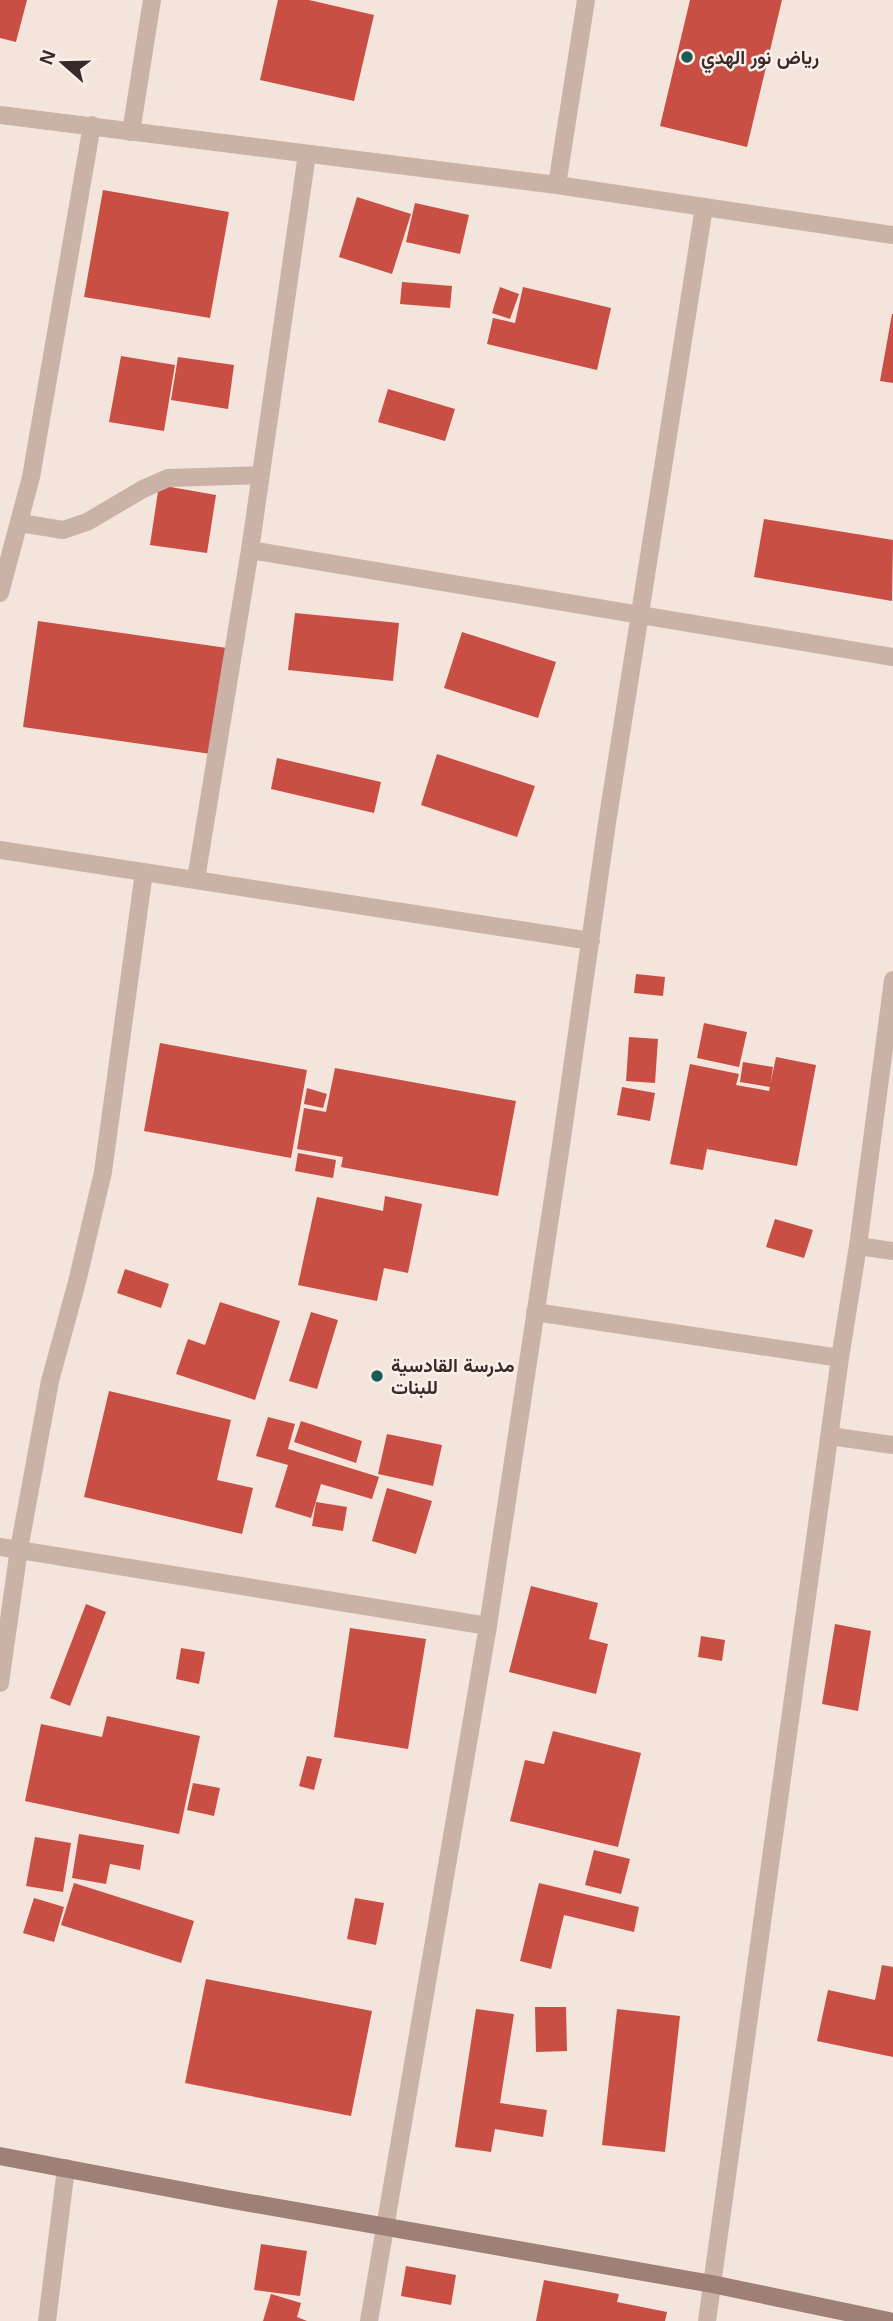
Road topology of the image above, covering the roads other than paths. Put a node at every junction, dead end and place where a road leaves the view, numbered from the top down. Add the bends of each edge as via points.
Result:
1 (152, 0) edge
2 (586, 0) edge
3 (0, 115) edge
4 (92, 125) junction
5 (131, 132) junction
6 (307, 154) junction
7 (557, 185) junction
8 (704, 206) junction
9 (893, 235) edge
10 (261, 475) junction
11 (20, 523) junction
12 (250, 551) junction
13 (0, 593) edge
14 (641, 615) junction
15 (893, 657) edge
16 (0, 850) edge
17 (144, 872) junction
18 (196, 879) junction
19 (590, 941) junction
20 (893, 980) edge
21 (858, 1247) junction
22 (893, 1251) edge
23 (535, 1312) junction
24 (840, 1358) junction
25 (830, 1436) junction
26 (893, 1445) edge
27 (0, 1547) edge
28 (19, 1549) junction
29 (488, 1626) junction
30 (0, 1683) edge
31 (0, 2156) edge
32 (66, 2168) junction
33 (384, 2227) junction
34 (712, 2284) junction
35 (47, 2321) edge
36 (369, 2321) edge
37 (707, 2321) edge
38 (889, 2321) edge

1 - 5 street
2 - 7 street
3 - 4 street
4 - 5 street
4 - 11 street
5 - 6 street
6 - 7 street
6 - 10 street
7 - 8 street
8 - 9 street
8 - 14 street
10 - 11 street via 168,478 63,530
10 - 12 street
11 - 13 street
12 - 14 street
12 - 18 street
14 - 15 street
14 - 19 street
16 - 17 street
17 - 18 street
17 - 28 street via 103,1172 50,1381
18 - 19 street
19 - 23 street
20 - 21 street
21 - 22 street
21 - 24 street
23 - 24 street
23 - 29 street
24 - 25 street
25 - 26 street
25 - 34 street
27 - 28 street
28 - 29 street
28 - 30 street
29 - 33 street
31 - 32 street
32 - 33 street
32 - 35 street
33 - 34 street
33 - 36 street
34 - 37 street
34 - 38 street

